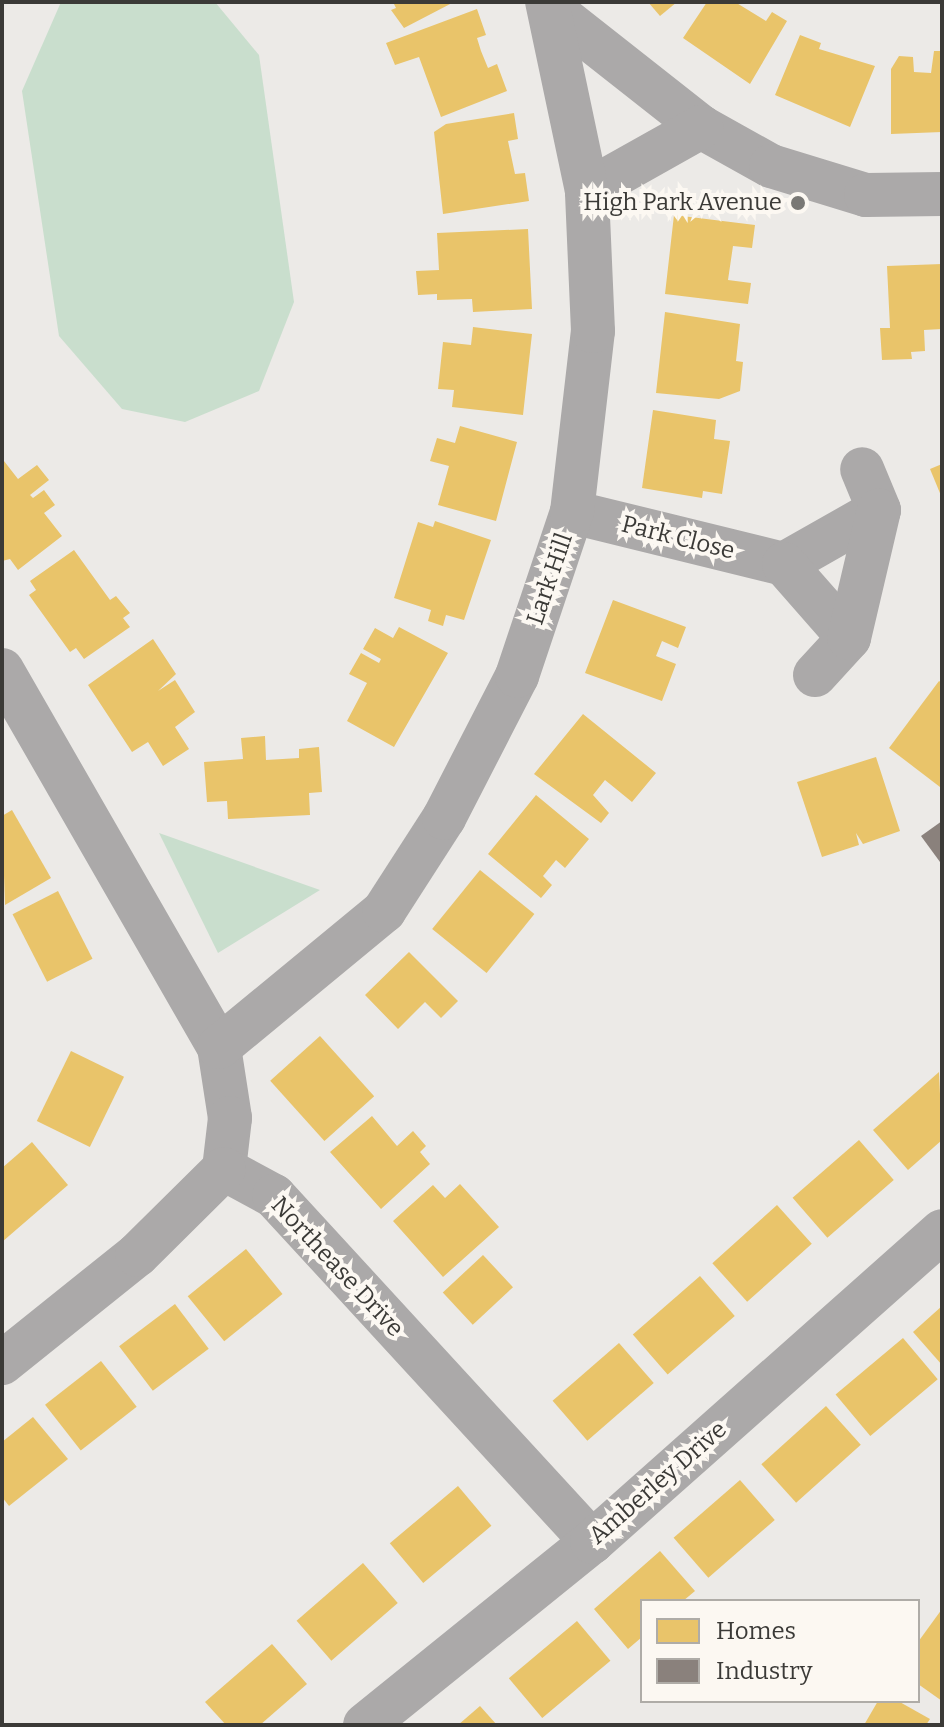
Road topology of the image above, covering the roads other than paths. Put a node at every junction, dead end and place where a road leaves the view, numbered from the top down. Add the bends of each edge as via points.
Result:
1 (548, 5) edge
2 (701, 127) junction
3 (587, 191) junction
4 (942, 194) edge
5 (862, 469) dead end
6 (879, 510) junction
7 (572, 512) junction
8 (784, 564) junction
9 (849, 638) junction
10 (2, 670) edge
11 (815, 675) dead end
12 (219, 1047) junction
13 (224, 1169) junction
14 (942, 1231) edge
15 (2, 1363) edge
16 (592, 1542) junction
17 (365, 1725) edge

1 - 2 street
1 - 3 street, Lark Hill
2 - 3 street
2 - 4 street via 771,166 866,195
3 - 7 street, Lark Hill via 593,331
5 - 6 street
6 - 8 street
6 - 9 street
7 - 8 street, Park Close
7 - 12 street, Lark Hill via 517,676 444,818 384,911
8 - 9 street
9 - 11 street
10 - 12 street
12 - 13 street via 230,1118
13 - 15 street via 137,1255
13 - 16 street, Northease Drive via 274,1196
14 - 16 street, Amberley Drive
16 - 17 street, Amberley Drive

